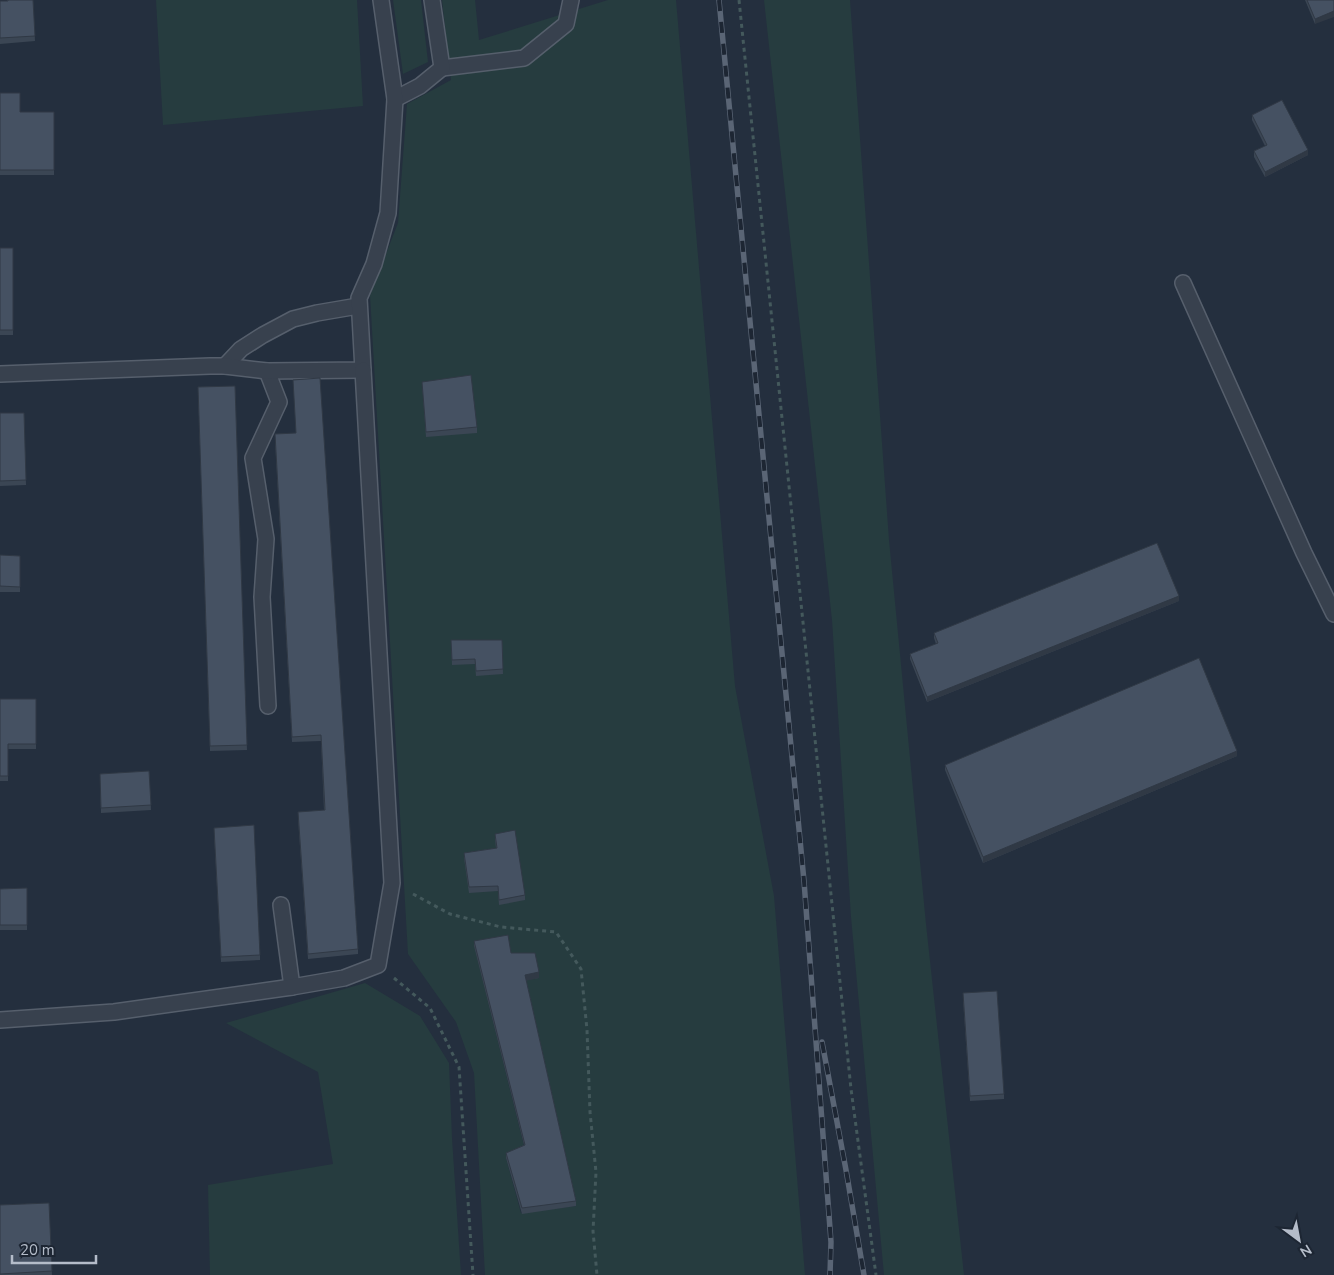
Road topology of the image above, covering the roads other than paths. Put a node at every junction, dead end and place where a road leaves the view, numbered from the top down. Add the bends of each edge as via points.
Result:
1 (381, 0) edge
2 (432, 0) edge
3 (571, 0) edge
4 (442, 68) junction
5 (395, 99) junction
6 (1183, 282) dead end
7 (358, 306) junction
8 (225, 366) junction
9 (363, 370) junction
10 (267, 371) junction
11 (0, 374) edge
12 (1334, 614) edge
13 (268, 706) dead end
14 (280, 905) dead end
15 (292, 987) junction
16 (0, 1020) edge

1 - 5 lane
2 - 4 lane
3 - 4 lane via 566,24 524,58
4 - 5 lane via 420,86
5 - 7 lane via 388,213
6 - 12 lane
7 - 8 lane via 293,319 241,349
7 - 9 lane
8 - 10 lane
8 - 11 lane
9 - 10 lane
9 - 15 lane via 392,884 378,965 344,978
10 - 13 lane via 279,402 253,458 266,539 262,597
14 - 15 lane
15 - 16 lane via 114,1012

